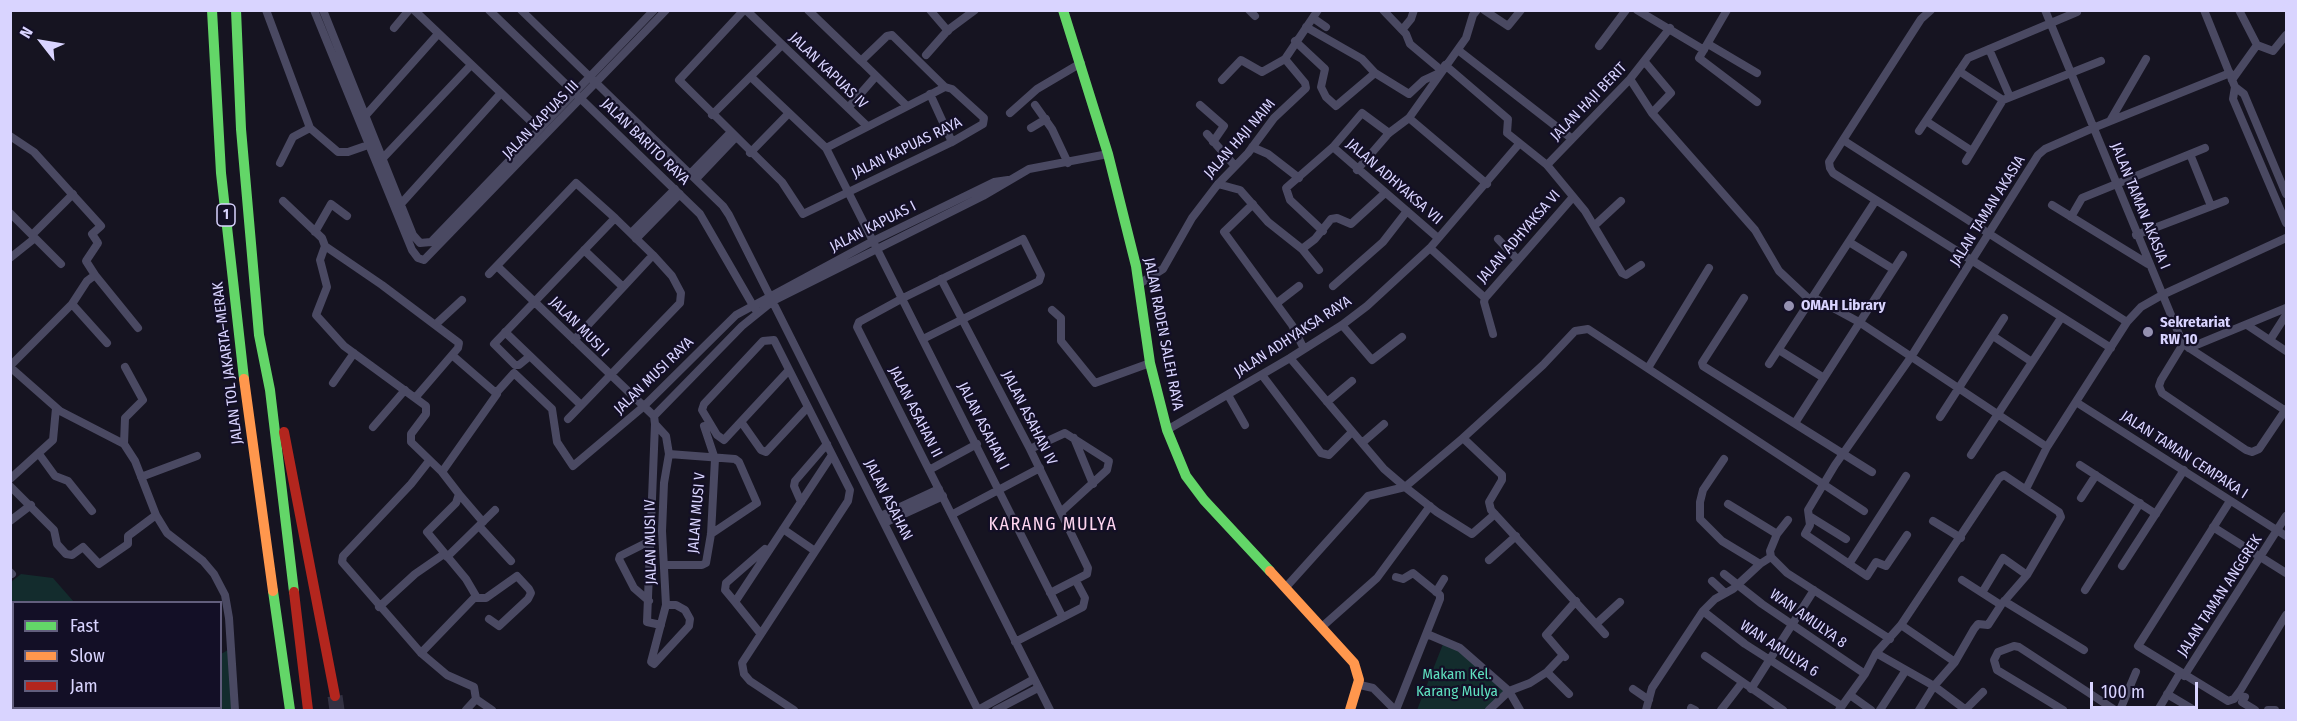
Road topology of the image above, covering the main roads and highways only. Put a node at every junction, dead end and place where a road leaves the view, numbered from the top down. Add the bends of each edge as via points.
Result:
1 (213, 10) edge
2 (236, 10) edge
3 (1063, 10) edge
4 (270, 390) junction
5 (335, 696) tunnel mouth
6 (290, 711) edge
7 (308, 711) edge
8 (1350, 711) edge

1 - 6 main road, JALAN TOL JAKARTA–MERAK / 1 via 221,173
2 - 4 main road, 1 via 246,199 260,335
3 - 8 main road, JALAN RADEN SALEH RAYA via 1108,154 1139,284 1150,363 1167,430 1186,476 1204,500 1324,625 1354,663 1360,685
4 - 5 main road via 293,472
4 - 7 main road, 1

